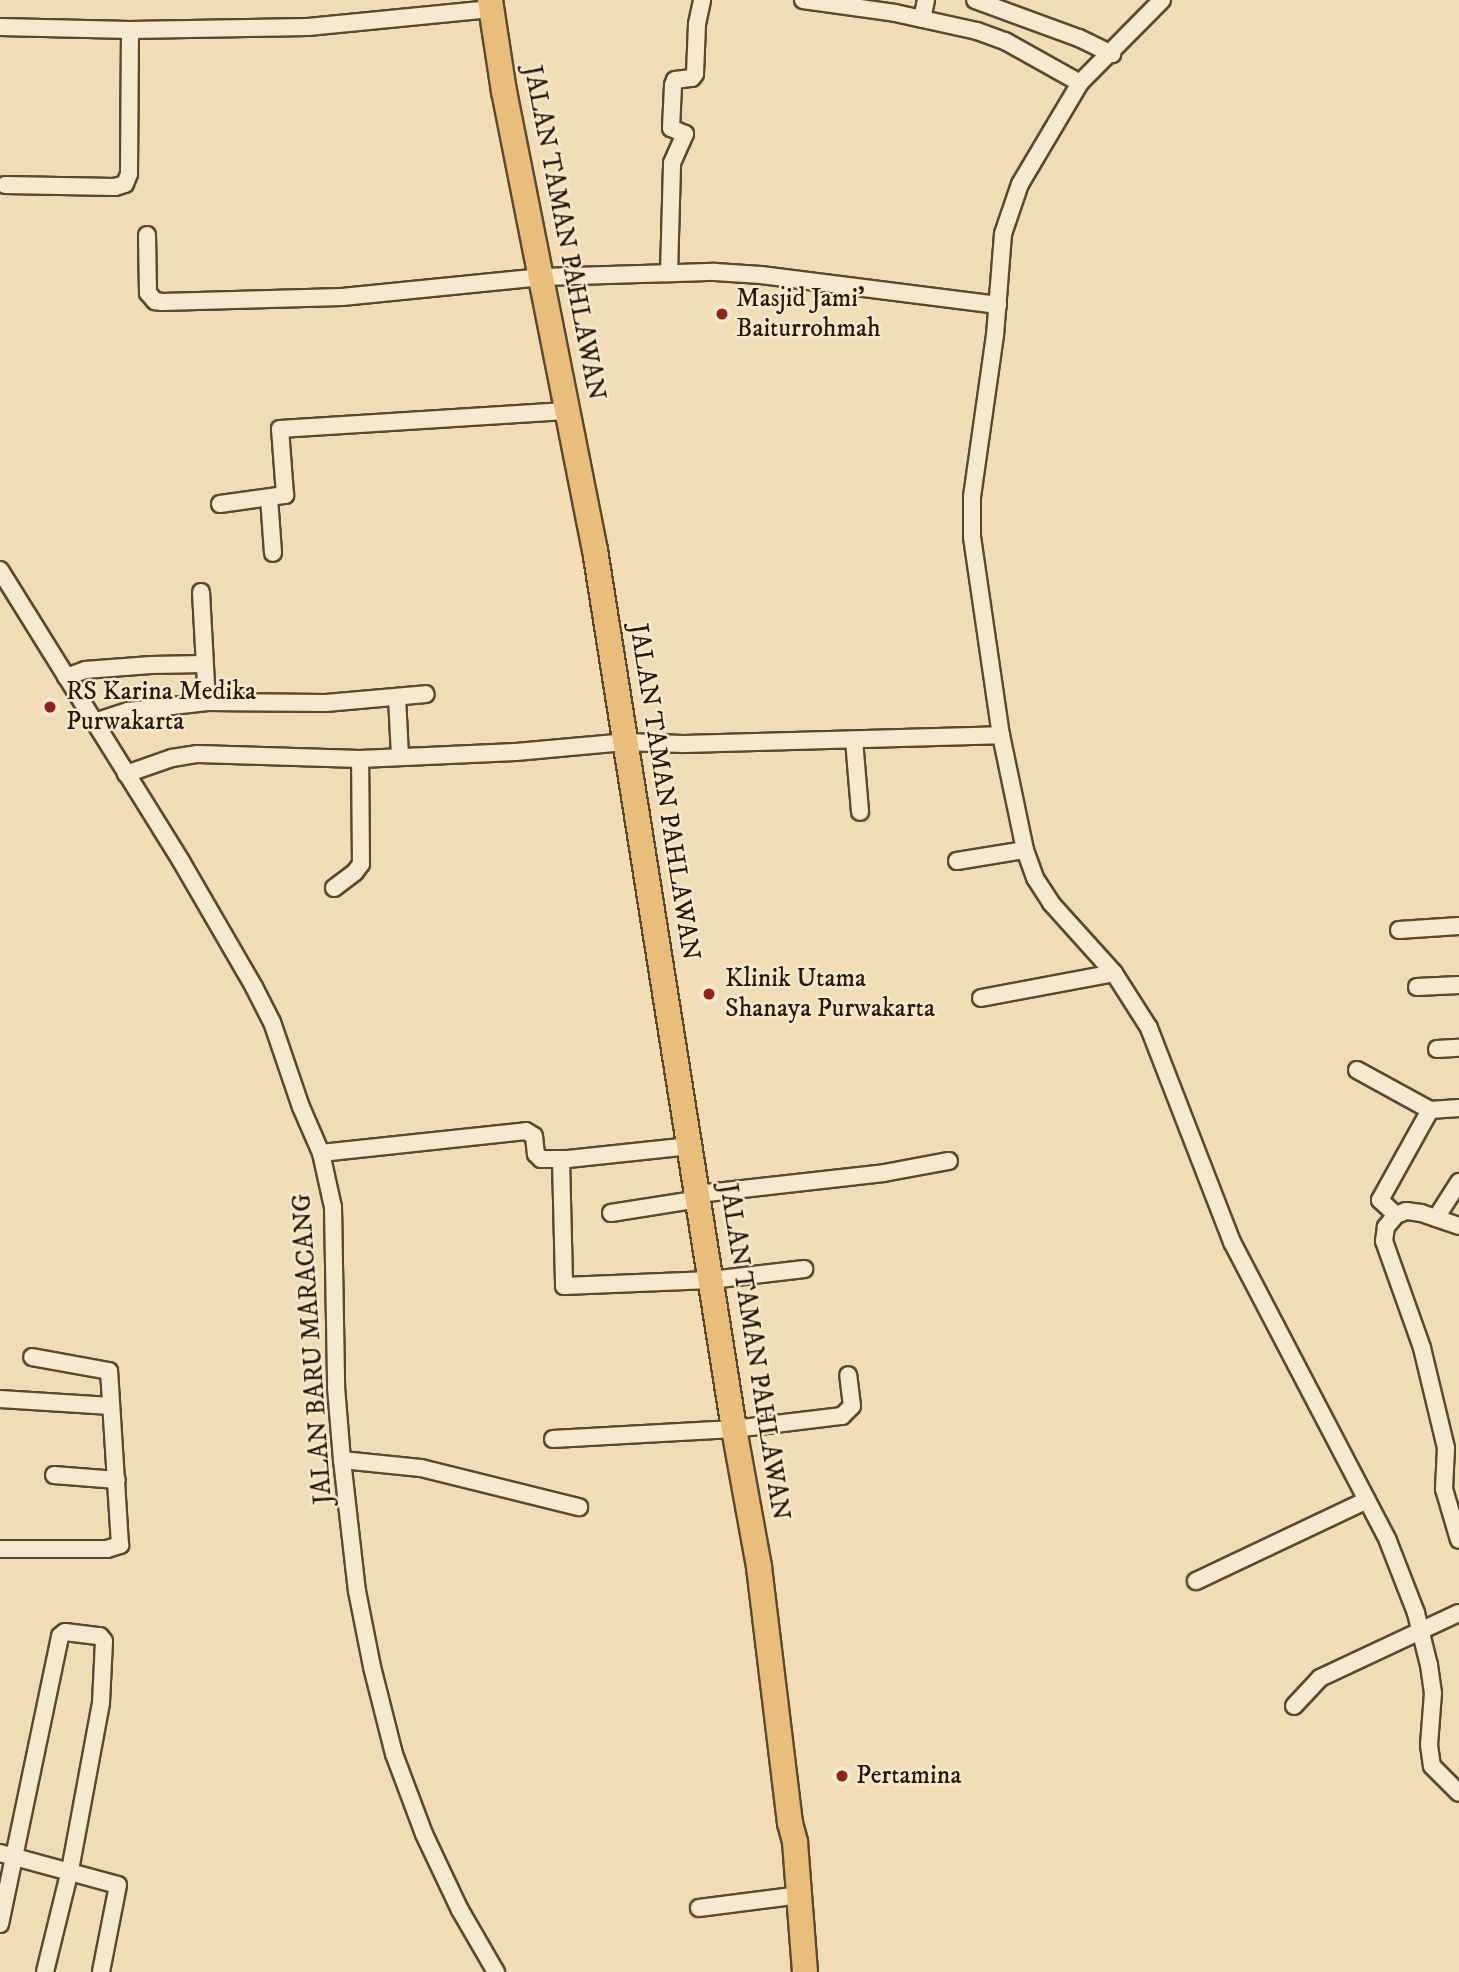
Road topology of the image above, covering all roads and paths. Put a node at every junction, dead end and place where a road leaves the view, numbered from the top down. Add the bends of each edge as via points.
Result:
1 (702, 0) edge
2 (803, 0) edge
3 (926, 0) edge
4 (975, 0) edge
5 (1163, 0) edge
6 (491, 4) edge
7 (922, 19) junction
8 (0, 27) edge
9 (130, 30) junction
10 (1112, 54) junction
11 (1080, 83) junction
12 (5, 185) dead end
13 (148, 235) dead end
14 (669, 272) junction
15 (542, 277) junction
16 (998, 305) junction
17 (569, 411) junction
18 (269, 499) junction
19 (220, 504) dead end
20 (273, 553) dead end
21 (0, 570) edge
22 (201, 592) dead end
23 (204, 664) junction
24 (66, 677) junction
25 (426, 694) dead end
26 (397, 697) junction
27 (207, 702) junction
28 (94, 722) junction
29 (1001, 735) junction
30 (855, 740) junction
31 (625, 743) junction
32 (400, 757) junction
33 (360, 759) junction
34 (126, 774) junction
35 (860, 813) dead end
36 (1025, 850) junction
37 (957, 861) dead end
38 (334, 888) dead end
39 (1459, 926) edge
40 (1399, 929) dead end
41 (1114, 974) junction
42 (1459, 985) edge
43 (1418, 987) dead end
44 (981, 998) dead end
45 (1459, 1048) edge
46 (1437, 1049) dead end
47 (1357, 1070) dead end
48 (1459, 1108) edge
49 (1430, 1110) junction
50 (690, 1146) junction
51 (321, 1153) junction
52 (561, 1159) junction
53 (949, 1161) dead end
54 (1459, 1182) edge
55 (699, 1197) junction
56 (611, 1213) dead end
57 (1396, 1215) junction
58 (1436, 1218) junction
59 (1459, 1226) edge
60 (804, 1269) dead end
61 (711, 1280) junction
62 (32, 1357) dead end
63 (848, 1375) dead end
64 (0, 1399) edge
65 (111, 1406) junction
66 (734, 1429) junction
67 (553, 1439) dead end
68 (342, 1460) junction
69 (54, 1475) dead end
70 (117, 1480) junction
71 (1367, 1500) junction
72 (579, 1507) dead end
73 (1459, 1540) edge
74 (0, 1549) edge
75 (1196, 1581) dead end
76 (1459, 1613) edge
77 (1422, 1632) junction
78 (1294, 1706) dead end
79 (1459, 1793) edge
80 (7, 1855) edge
81 (70, 1871) junction
82 (800, 1895) junction
83 (699, 1908) dead end
84 (0, 1924) edge
85 (45, 1972) edge
86 (101, 1972) edge
87 (496, 1972) edge
88 (805, 1972) edge

1 - 14 street via 695,74 675,80 673,85 671,128 685,134 672,163
2 - 7 street
3 - 7 street
4 - 10 street
5 - 10 street
6 - 9 street via 308,27
6 - 15 main road, JALAN TAMAN PAHLAWAN
7 - 11 street via 1005,41
8 - 9 street
9 - 12 street via 129,174 125,184
10 - 11 street
11 - 16 street via 1010,206 1003,234
13 - 15 street via 148,293 155,302 342,297
14 - 15 street
14 - 16 street via 761,275
15 - 17 main road, JALAN TAMAN PAHLAWAN
16 - 29 street via 972,497 972,537
17 - 18 street via 280,429 286,492
17 - 31 main road, JALAN TAMAN PAHLAWAN
18 - 19 street
18 - 20 street
21 - 24 street, JALAN BARU MARACANG
22 - 23 street
23 - 24 street via 98,669
23 - 27 street
24 - 28 street, JALAN BARU MARACANG
25 - 26 street
26 - 27 street via 288,704
26 - 32 street
27 - 28 street via 128,711
28 - 34 street, JALAN BARU MARACANG
29 - 30 street
29 - 36 street
30 - 31 street
30 - 35 street
31 - 32 street
31 - 50 main road, JALAN TAMAN PAHLAWAN
32 - 33 street
33 - 34 street via 198,754
33 - 38 street via 361,864
34 - 51 street, JALAN BARU MARACANG via 254,987 272,1022
36 - 37 street
36 - 41 street via 1051,903
39 - 40 street
41 - 44 street
41 - 71 street via 1135,1002 1156,1044 1237,1254
42 - 43 street
45 - 46 street
47 - 49 street
48 - 49 street
49 - 57 street via 1380,1200
50 - 52 street
50 - 55 main road, JALAN TAMAN PAHLAWAN
51 - 52 street via 526,1131 534,1136 537,1157
51 - 68 street, JALAN BARU MARACANG via 333,1206
52 - 61 street via 564,1286
53 - 55 street
54 - 58 street
55 - 56 street
55 - 61 main road, JALAN TAMAN PAHLAWAN
57 - 58 street via 1406,1211
57 - 73 street via 1386,1227 1384,1241 1422,1348 1446,1448 1444,1489
58 - 59 street
60 - 61 street
61 - 66 main road, JALAN TAMAN PAHLAWAN
62 - 65 street via 106,1368
63 - 66 street via 852,1406 842,1416
64 - 65 street
65 - 70 street
66 - 67 street
66 - 82 main road, JALAN TAMAN PAHLAWAN via 759,1567
68 - 72 street via 421,1468
68 - 87 street, JALAN BARU MARACANG via 357,1591 394,1754 440,1871
69 - 70 street
70 - 74 street via 119,1546
71 - 75 street
71 - 77 street via 1408,1588
76 - 77 street
77 - 78 street via 1320,1678
77 - 79 street via 1433,1693 1432,1766
80 - 81 street
80 - 81 street via 60,1636 65,1632 100,1636 104,1641 101,1703
80 - 84 street
81 - 85 street
81 - 86 street via 118,1885
82 - 83 street
82 - 88 main road, JALAN TAMAN PAHLAWAN

